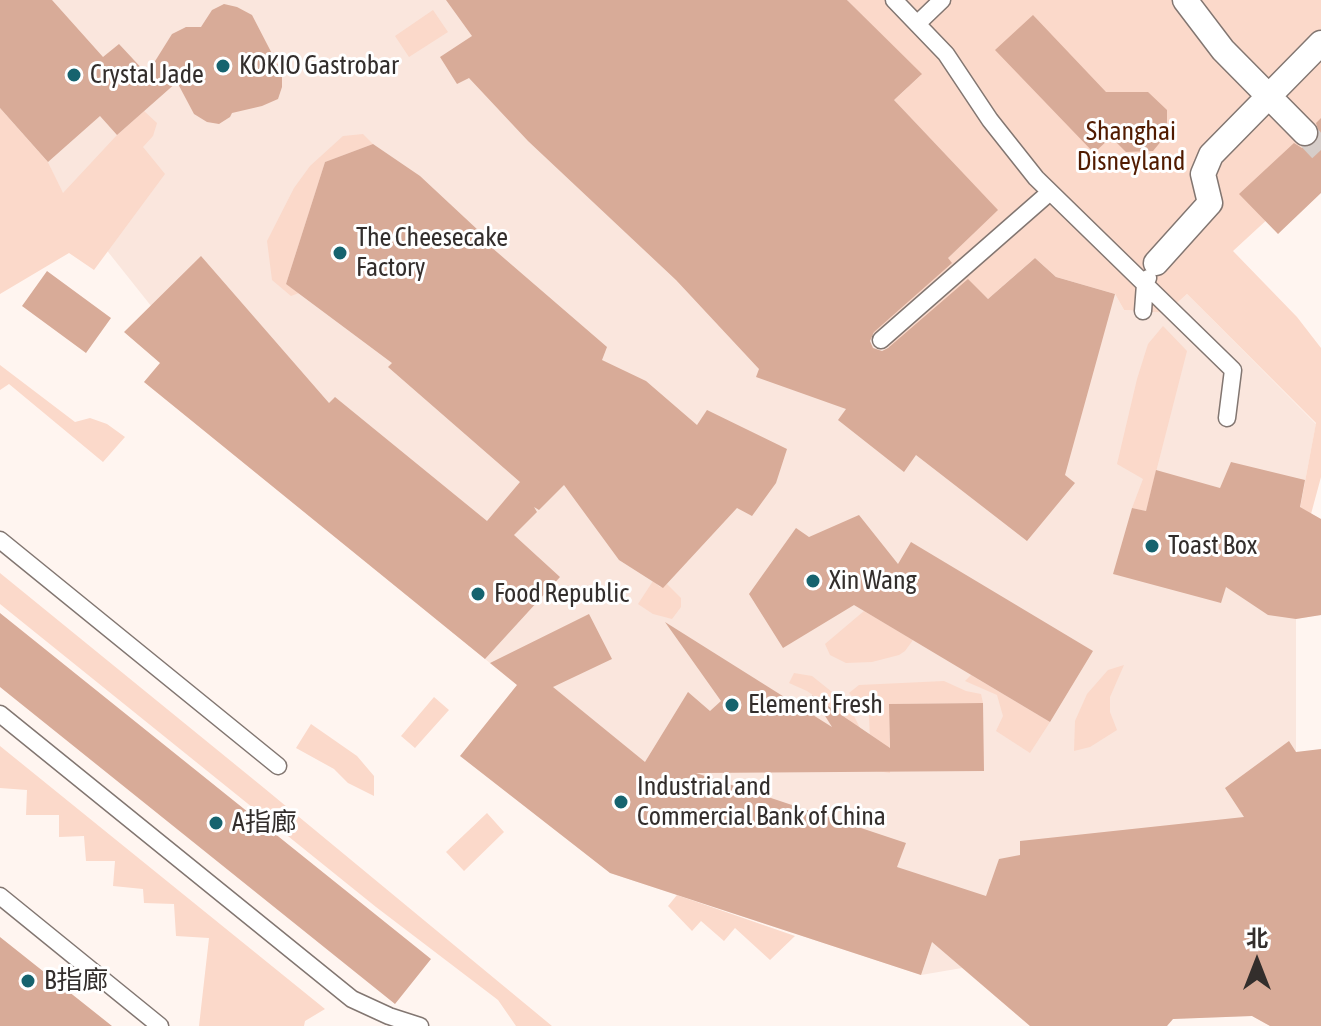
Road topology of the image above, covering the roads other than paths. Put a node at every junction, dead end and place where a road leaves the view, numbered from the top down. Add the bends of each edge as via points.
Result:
1 (894, 0) edge
2 (942, 0) edge
3 (1185, 0) edge
4 (917, 24) junction
5 (1321, 43) edge
6 (1268, 94) junction
7 (1305, 133) tunnel mouth
8 (1050, 192) junction
9 (1150, 274) junction
10 (1143, 311) dead end
11 (881, 340) dead end
12 (1227, 418) dead end
13 (0, 540) edge
14 (0, 714) edge
15 (278, 766) dead end
16 (0, 896) edge
17 (160, 1026) edge
18 (420, 1026) edge

1 - 4 lane
2 - 4 lane
3 - 6 street via 1223,50
4 - 8 lane via 946,54 990,120
5 - 6 street
6 - 7 street
6 - 9 street via 1211,155 1203,174 1210,203
8 - 9 lane
8 - 11 lane
9 - 10 lane
9 - 12 lane via 1233,370
13 - 15 lane
14 - 18 lane via 352,999
16 - 17 lane

